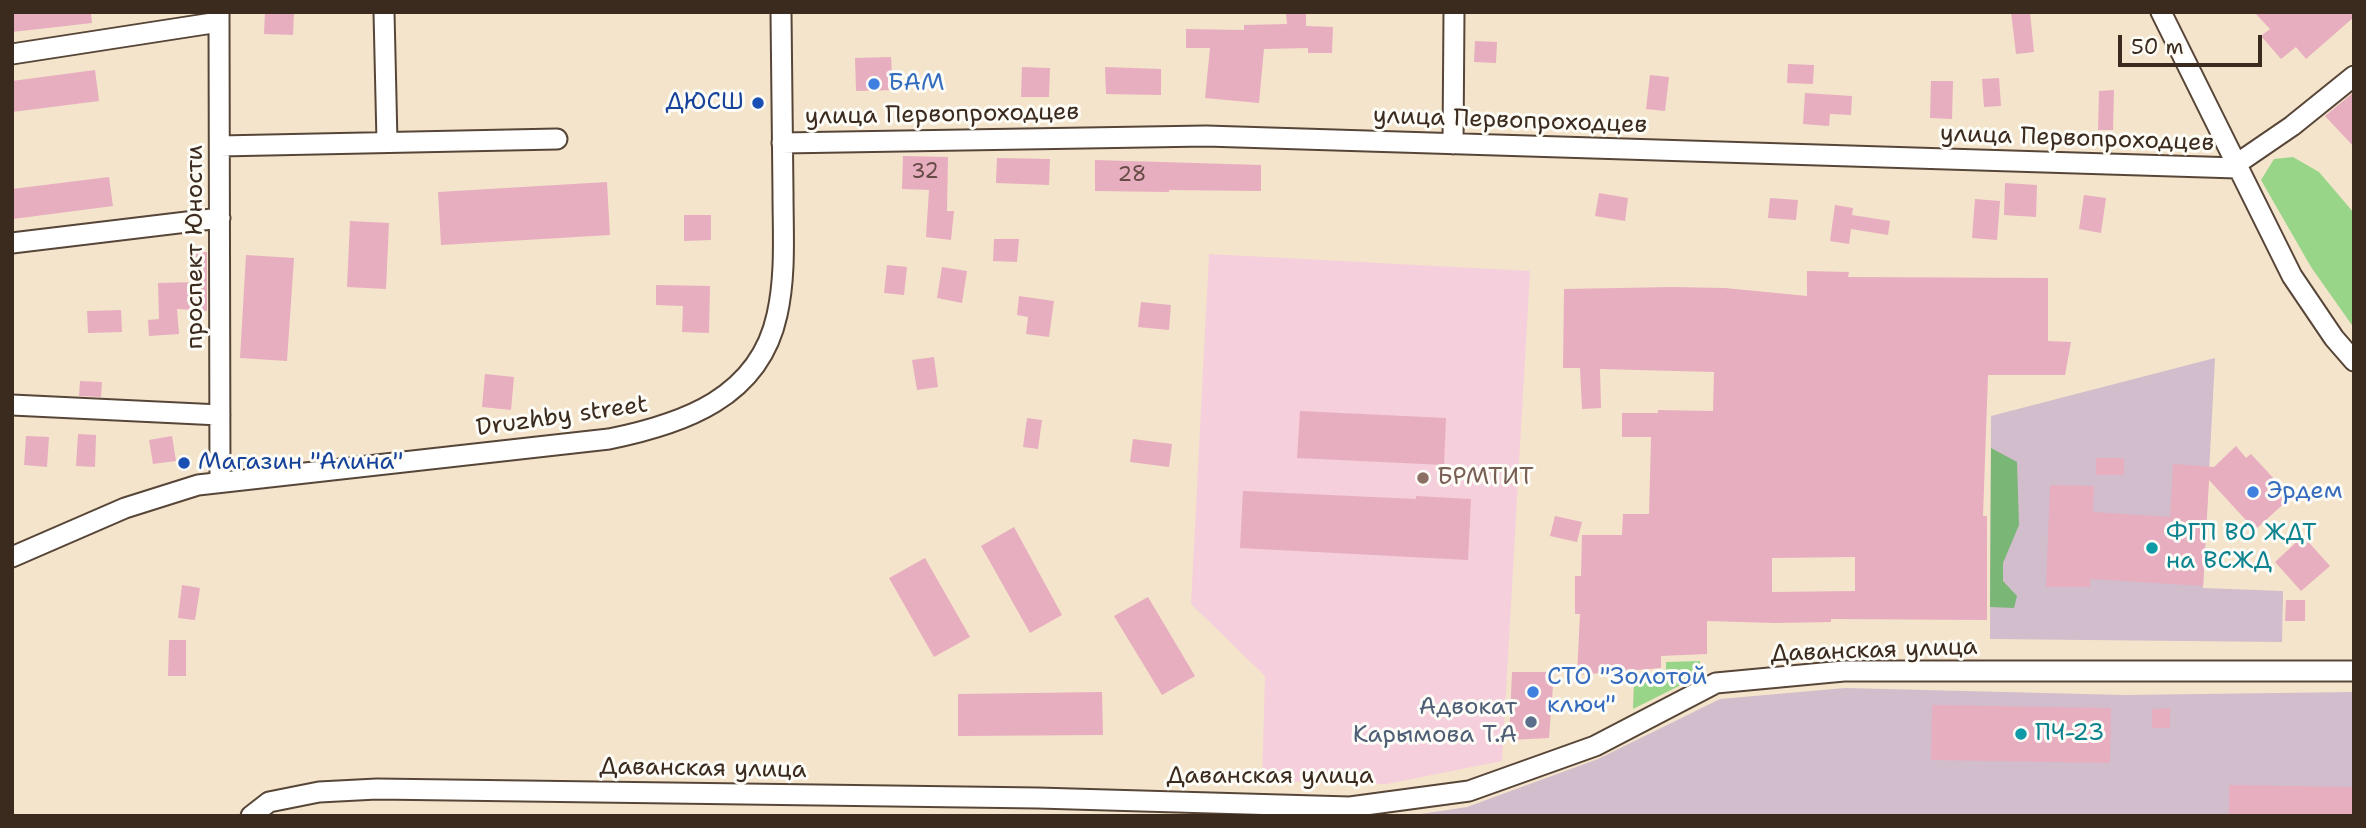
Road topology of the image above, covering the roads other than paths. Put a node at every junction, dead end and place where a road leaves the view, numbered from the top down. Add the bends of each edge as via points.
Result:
1 (384, 12) edge
2 (781, 12) edge
3 (1454, 12) edge
4 (2161, 12) edge
5 (219, 17) edge
6 (12, 54) edge
7 (2354, 76) edge
8 (557, 139) dead end
9 (387, 142) junction
10 (782, 143) junction
11 (1453, 144) junction
12 (220, 146) junction
13 (2236, 167) junction
14 (220, 218) junction
15 (12, 243) edge
16 (2354, 361) edge
17 (12, 405) edge
18 (220, 415) junction
19 (220, 482) junction
20 (12, 557) edge
21 (2354, 671) edge
22 (251, 816) edge

1 - 9 street
2 - 10 street, Druzhby street
3 - 11 street
4 - 13 street
5 - 6 street
5 - 12 street, проспект Юности
7 - 13 street
8 - 9 street
9 - 12 street
10 - 11 street, улица Первопроходцев via 1206,136
10 - 19 street, Druzhby street via 783,258 777,316 747,376 710,406 670,424 609,439
11 - 13 street, улица Первопроходцев
12 - 14 street, проспект Юности
13 - 16 street via 2292,276
14 - 15 street
14 - 18 street, проспект Юности
17 - 18 street
18 - 19 street, проспект Юности
19 - 20 street, Druzhby street via 125,508
21 - 22 street, Даванская улица via 1844,671 1716,683 1595,746 1469,792 1350,807 377,789 318,792 269,802

